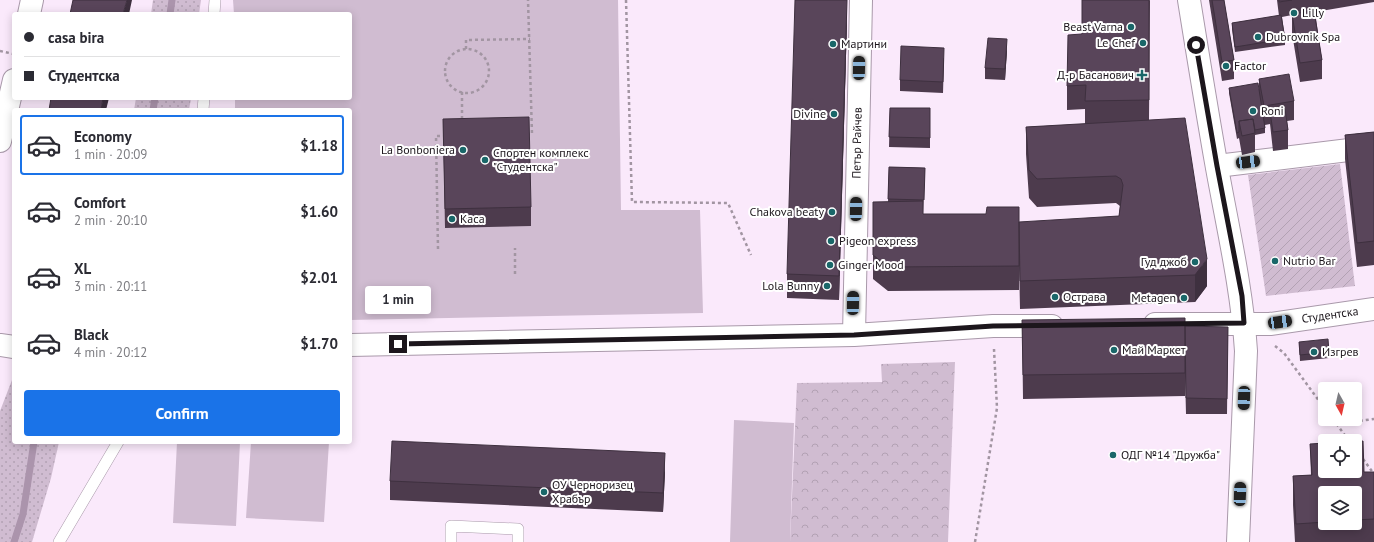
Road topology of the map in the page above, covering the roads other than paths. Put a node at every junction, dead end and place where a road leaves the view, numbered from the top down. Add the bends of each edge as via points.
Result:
1 (32, 0) edge
2 (215, 0) edge
3 (861, 0) edge
4 (1189, 0) edge
5 (29, 12) edge
6 (214, 12) edge
7 (12, 89) edge
8 (0, 141) edge
9 (1374, 147) edge
10 (1217, 166) junction
11 (1374, 309) edge
12 (1244, 323) junction
13 (1132, 324) edge
14 (1069, 325) edge
15 (854, 335) junction
16 (352, 344) edge
17 (0, 345) edge
18 (12, 347) edge
19 (117, 444) edge
20 (59, 542) edge
21 (451, 542) edge
22 (518, 542) edge
23 (1238, 542) edge

1 - 5 street
2 - 6 lane
3 - 15 street, Петър Райчев
4 - 10 street
7 - 8 street
9 - 10 street
10 - 12 street via 1242,296
11 - 12 street, Студентска via 1270,324
12 - 13 street, Студентска
12 - 23 street via 1246,350
14 - 15 street via 993,326
15 - 16 street
17 - 18 street
19 - 20 lane
21 - 22 lane via 451,526 518,529

